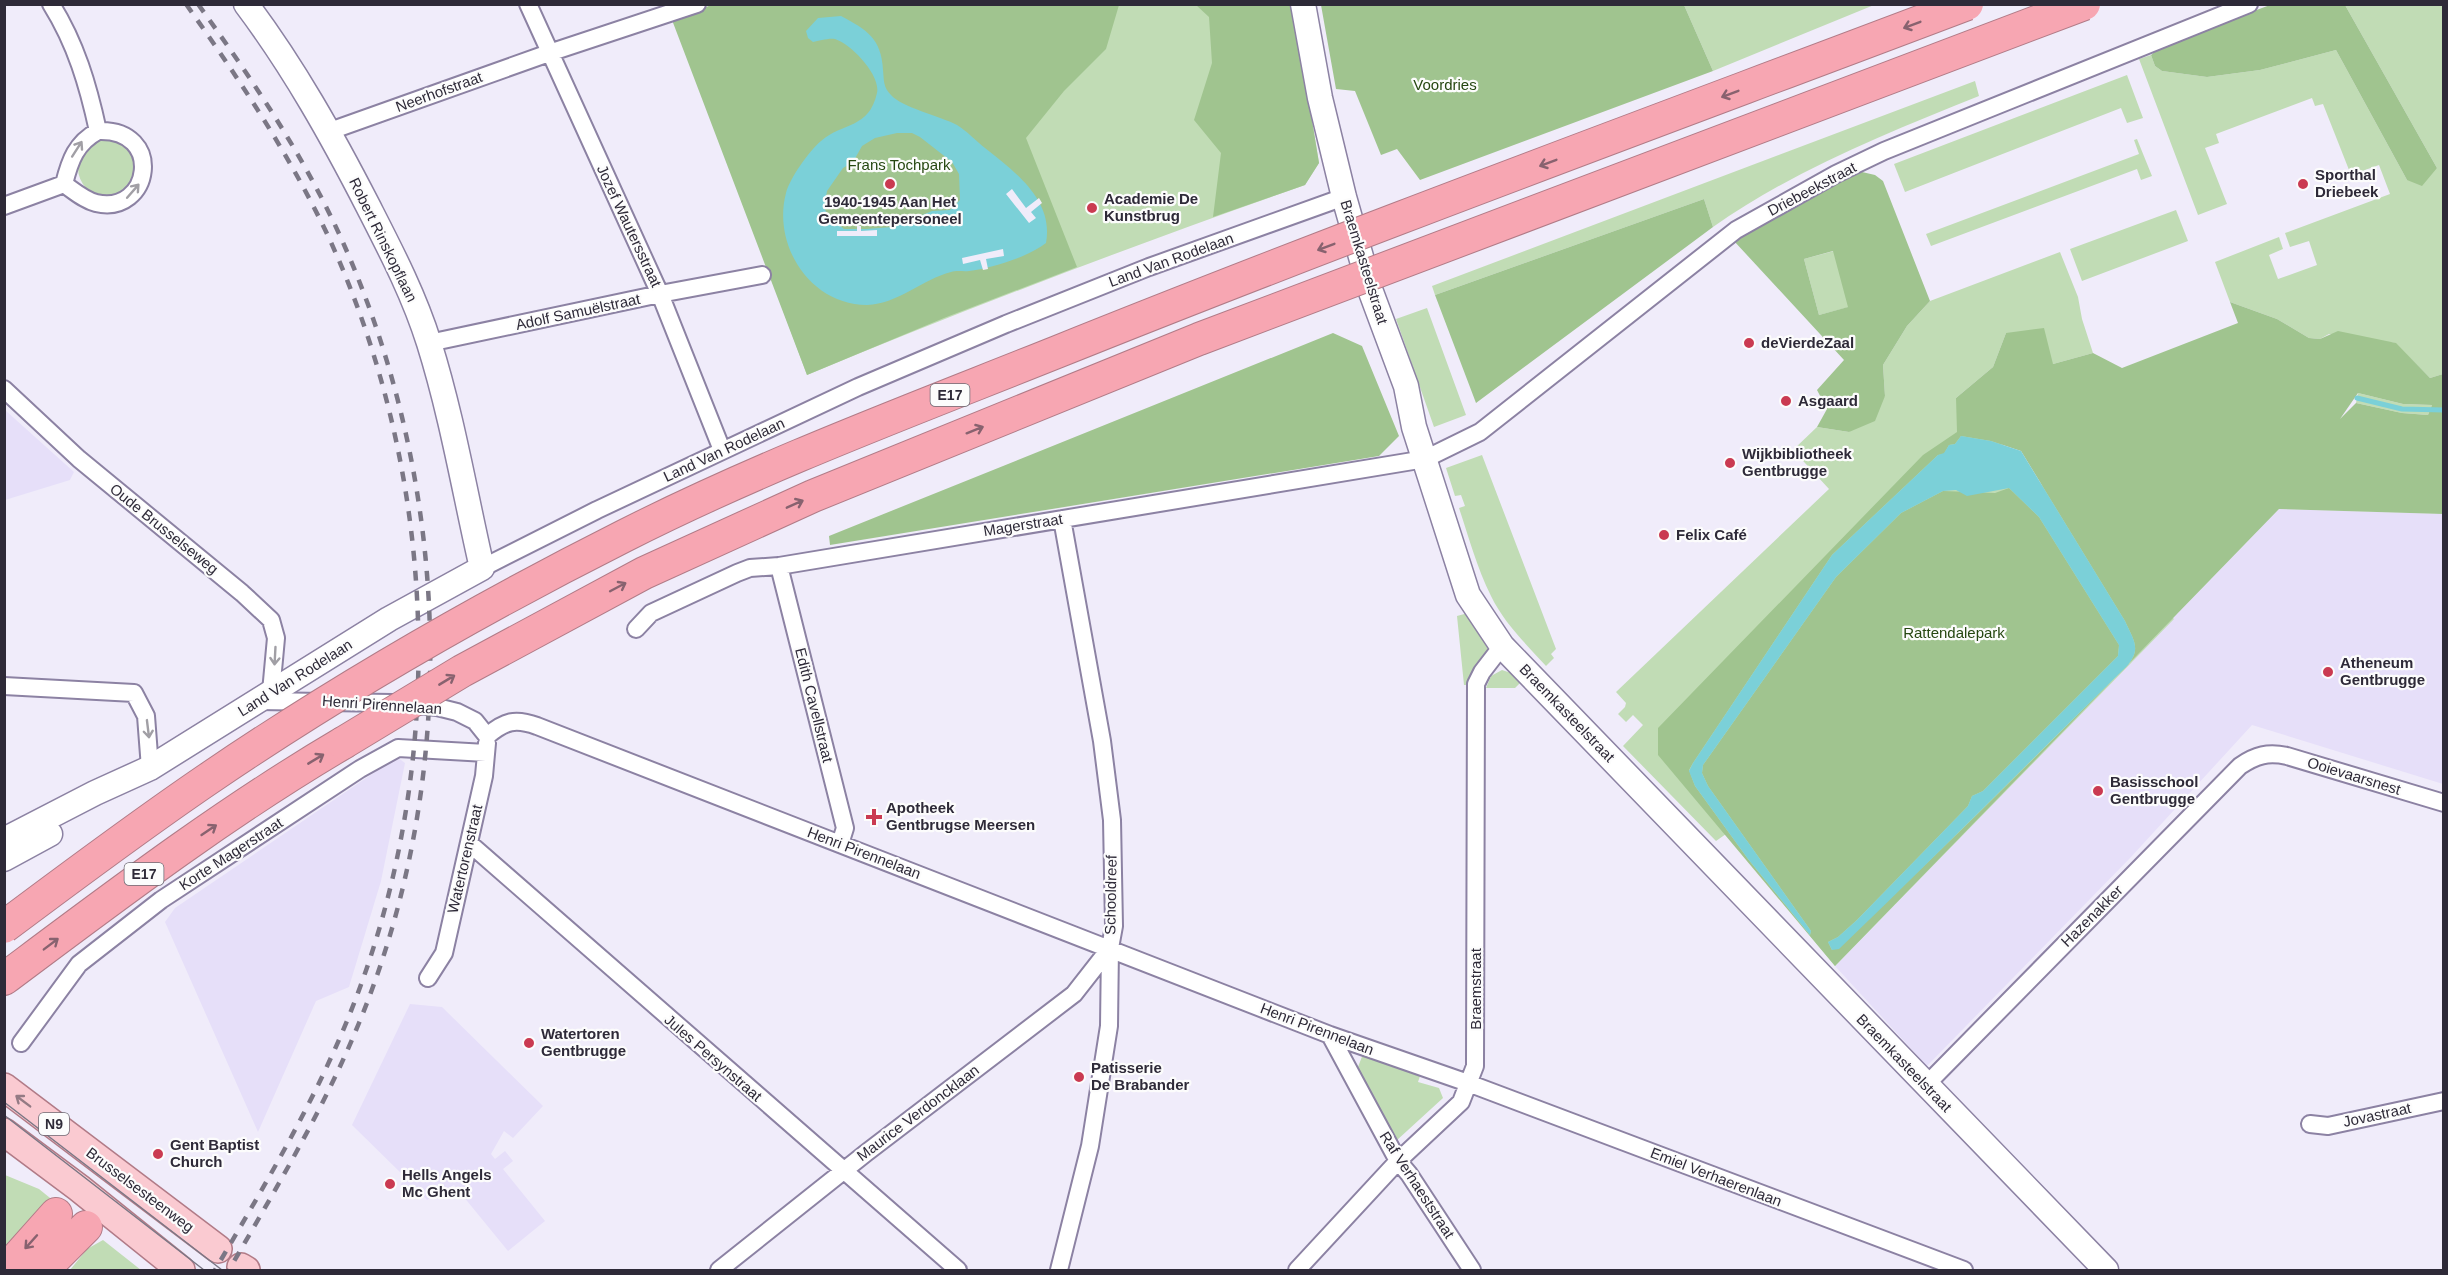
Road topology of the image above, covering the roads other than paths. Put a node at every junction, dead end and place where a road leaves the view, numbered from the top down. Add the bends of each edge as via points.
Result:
1 (51, 4) edge
2 (246, 4) edge
3 (528, 4) edge
4 (697, 4) edge
5 (1303, 4) edge
6 (1967, 4) edge
7 (2084, 4) edge
8 (2248, 4) edge
9 (549, 52) junction
10 (98, 131) junction
11 (330, 131) junction
12 (64, 184) junction
13 (1344, 197) junction
14 (4, 206) edge
15 (762, 275) dead end
16 (660, 294) junction
17 (429, 343) junction
18 (4, 389) edge
19 (722, 450) junction
20 (1425, 459) junction
21 (1062, 519) junction
22 (779, 566) junction
23 (482, 568) junction
24 (636, 629) dead end
25 (1502, 646) junction
26 (4, 686) edge
27 (264, 697) junction
28 (487, 744) junction
29 (2263, 754) joint
30 (144, 771) junction
31 (2444, 803) edge
32 (4, 840) edge
33 (469, 843) junction
34 (840, 844) junction
35 (4, 859) edge
36 (4, 927) edge
37 (1110, 948) junction
38 (428, 978) dead end
39 (4, 979) edge
40 (1330, 1035) junction
41 (21, 1043) dead end
42 (1468, 1083) junction
43 (1926, 1085) junction
44 (4, 1087) edge
45 (2444, 1101) edge
46 (2310, 1124) dead end
47 (4, 1132) edge
48 (1398, 1161) junction
49 (103, 1162) junction
50 (842, 1171) junction
51 (79, 1188) junction
52 (56, 1214) joint
53 (94, 1217) junction
54 (218, 1249) dead end
55 (174, 1269) edge
56 (2103, 1269) edge
57 (6, 1270) edge
58 (44, 1270) edge
59 (719, 1270) edge
60 (958, 1270) edge
61 (1059, 1270) edge
62 (1297, 1270) edge
63 (1472, 1270) edge
64 (1964, 1270) edge

1 - 10 street via 77,54
2 - 11 street, Robert Rinskopflaan
3 - 9 street, Jozef Wautersstraat
4 - 9 street, Neerhofstraat
5 - 13 street, Braemkasteelstraat
6 -> 36 highway, E17, bridge via 1191,298 796,457 626,535 441,635 320,707 204,782
39 -> 7 highway, E17, bridge via 143,875 288,776 462,671 644,573 813,496 1199,339
8 - 20 street, Driebeekstraat via 1836,174 1736,230 1480,432
9 - 11 street, Neerhofstraat
9 - 16 street, Jozef Wautersstraat
12 -> 10 street via 78,146
12 -> 10 street via 95,203 125,200 136,190 143,176 144,161 138,147 128,136 113,130
11 - 17 street, Robert Rinskopflaan via 404,275
12 - 14 street
13 - 19 street, Land Van Rodelaan via 1149,267 1006,324
13 - 20 street, Braemkasteelstraat via 1371,292 1406,386
15 - 16 street, Adolf Samuëlstraat
16 - 17 street, Adolf Samuëlstraat
16 - 19 street, Jozef Wautersstraat
17 - 23 street, Robert Rinskopflaan
18 -> 27 street, Oude Brusselseweg via 79,459 271,620 276,638
19 - 23 street, Land Van Rodelaan
20 - 21 street, Magerstraat
20 - 25 street, Braemkasteelstraat via 1468,595
21 - 22 street, Magerstraat
21 - 37 street, Schooldreef via 1102,741 1112,820 1114,926
22 - 24 street, Magerstraat via 737,573 651,613
22 - 34 street, Edith Cavellstraat via 845,828
23 - 27 street, Land Van Rodelaan via 389,619
25 - 42 street, Braemstraat via 1476,684 1475,1066
25 - 43 street, Braemkasteelstraat
26 -> 30 street via 134,693 146,716
27 - 28 street, Henri Pirennelaan via 437,707 475,721
27 - 30 street, Land Van Rodelaan
28 - 33 street, Watertorenstraat
28 - 34 street, Henri Pirennelaan via 500,725 511,720 524,721
28 - 41 street, Korte Magerstraat via 398,748 360,769 161,900 79,964
29 - 31 street, Ooievaarsnest via 2288,756
29 - 43 street, Hazenakker via 2240,766
30 - 32 street, Land Van Rodelaan
30 - 35 street, Land Van Rodelaan via 110,800
33 - 38 street, Watertorenstraat via 444,953
33 - 50 street, Jules Persynstraat
34 - 37 street, Henri Pirennelaan
37 - 40 street, Henri Pirennelaan
37 - 50 street, Maurice Verdoncklaan via 1074,994
37 - 61 street, Schooldreef via 1108,1037 1090,1146
40 - 42 street, Henri Pirennelaan
40 - 48 street, Raf Verhaeststraat
42 - 48 street, Braemstraat via 1461,1102
42 - 64 street, Emiel Verhaerenlaan
43 - 56 street, Braemkasteelstraat
49 -> 44 main road, Brusselsesteenweg / N9
45 - 46 street, Jovastraat via 2328,1126
47 - 51 main road, N9
48 - 62 street, Braemstraat
48 - 63 street, Raf Verhaeststraat
49 - 51 main road
49 - 53 main road via 110,1184
49 - 54 main road, Brusselsesteenweg / N9
50 - 59 street, Maurice Verdoncklaan
50 - 60 street, Jules Persynstraat
51 - 52 main road
51 - 53 main road, N9
52 -> 57 highway
53 - 55 main road, N9
53 - 58 highway

